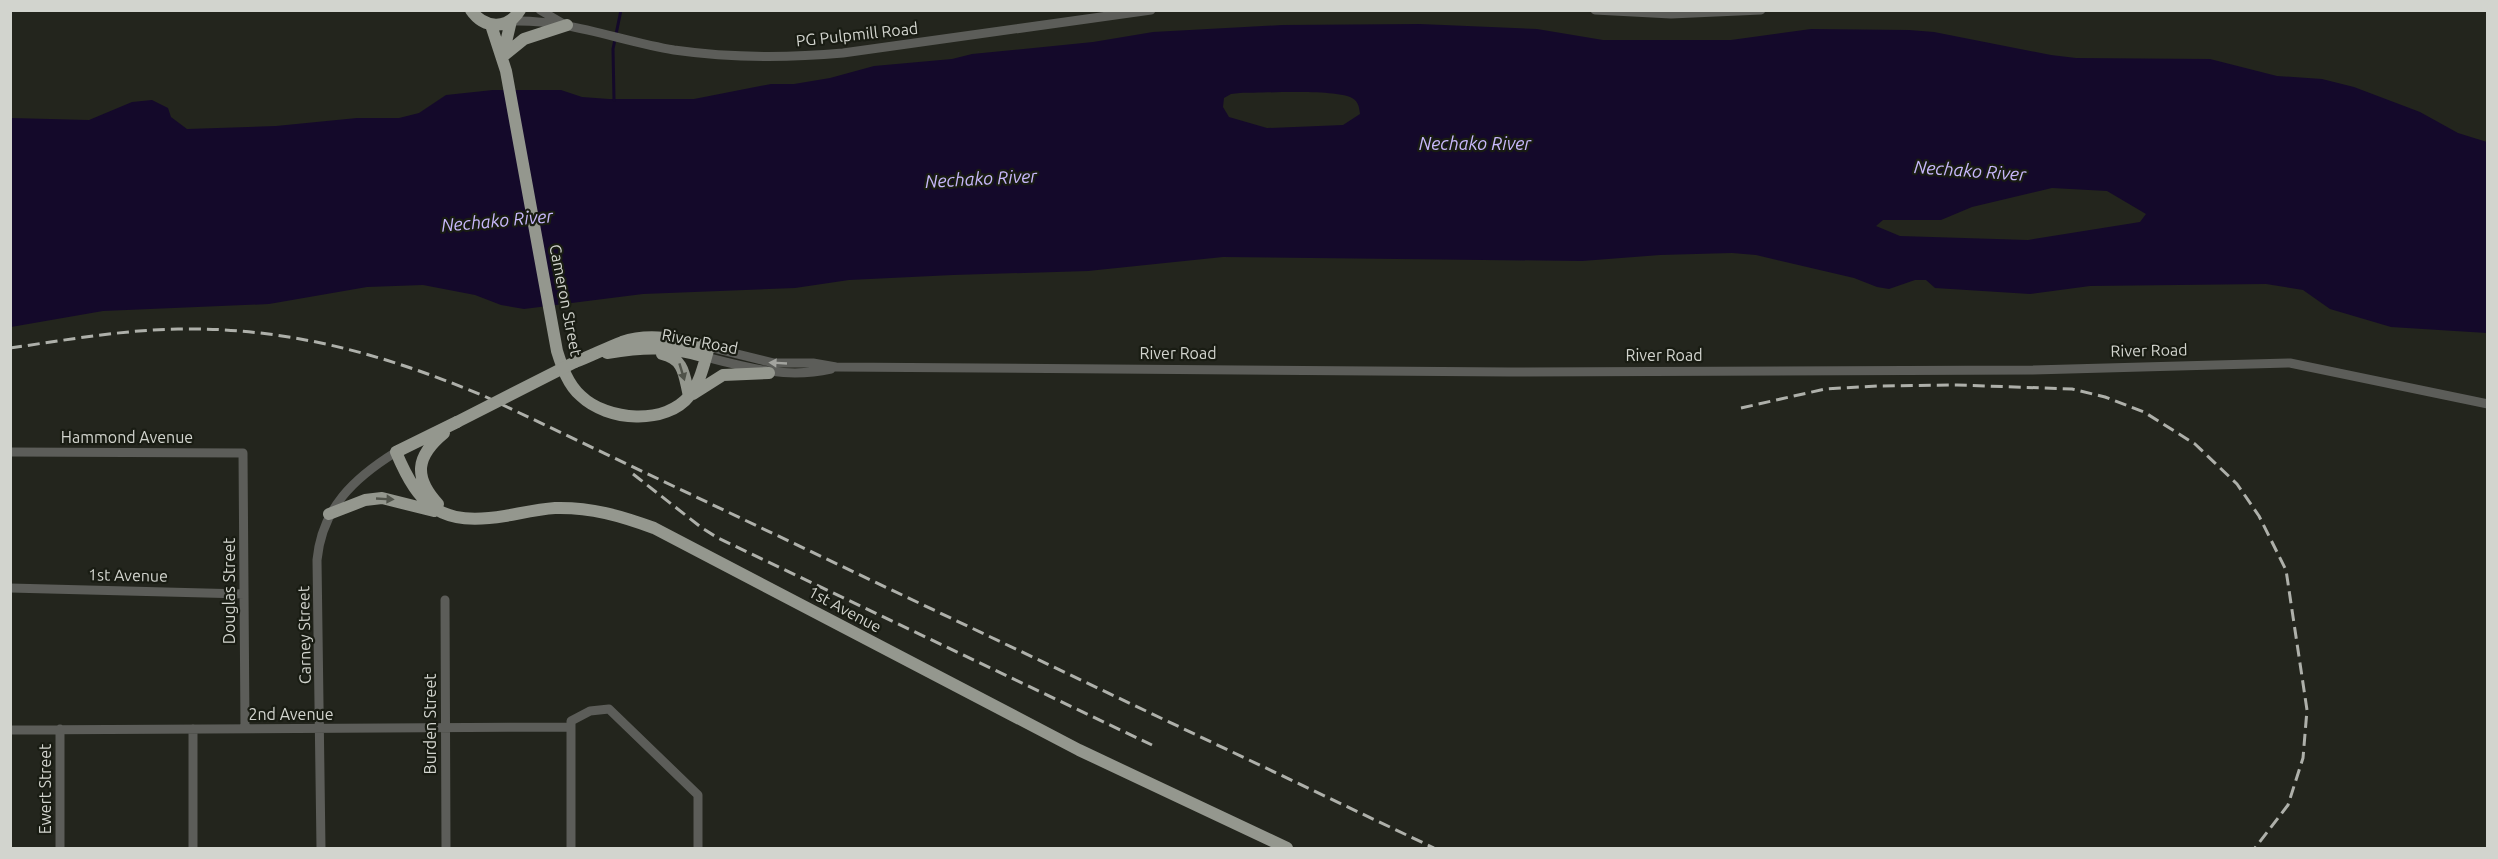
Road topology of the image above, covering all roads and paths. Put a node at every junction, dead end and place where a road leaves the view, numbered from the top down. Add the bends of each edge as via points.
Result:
1 (471, 10) edge
2 (520, 10) edge
3 (540, 10) edge
4 (1151, 10) edge
5 (1595, 10) edge
6 (1761, 10) edge
7 (512, 21) junction
8 (491, 25) junction
9 (567, 25) junction
10 (503, 56) junction
11 (625, 351) junction
12 (708, 352) junction
13 (593, 356) junction
14 (836, 367) junction
15 (769, 373) junction
16 (689, 396) junction
17 (2487, 404) edge
18 (457, 422) junction
19 (10, 452) edge
20 (396, 452) junction
21 (243, 453) joint
22 (329, 514) junction
23 (447, 514) junction
24 (10, 588) edge
25 (244, 594) junction
26 (445, 600) dead end
27 (571, 727) junction
28 (446, 728) junction
29 (60, 729) junction
30 (193, 729) junction
31 (245, 729) junction
32 (321, 729) junction
33 (10, 730) edge
34 (60, 849) edge
35 (193, 849) edge
36 (321, 849) edge
37 (446, 849) edge
38 (571, 849) edge
39 (698, 849) edge
40 (1287, 849) edge

1 - 8 main road
2 - 7 main road
3 - 9 street
4 - 9 street, PG Pulpmill Road via 799,57 674,50
5 - 6 street via 1671,14
7 - 8 main road
7 - 9 street
7 - 10 main road
8 - 10 main road
9 - 10 main road via 524,39
10 - 16 main road, Cameron Street via 557,351 568,379 580,396 600,409 641,417 659,414
11 - 12 main road, River Road via 646,347
11 - 13 main road, River Road
11 -> 16 main road via 675,358
12 - 13 main road, River Road via 679,340 645,338 624,341
14 -> 12 street, River Road via 774,363
12 - 15 street, River Road
12 - 16 main road via 699,381
13 - 18 main road, River Road, bridge
14 - 15 street, River Road via 814,373
14 - 17 street, River Road via 1534,372 2033,370 2290,363
15 - 16 main road, Cameron Street via 723,375
18 - 20 main road, River Road
18 - 23 main road via 432,443 421,460 421,478
19 - 21 street, Hammond Avenue
20 - 22 street, Carney Street via 372,466
20 - 23 main road, 1st Avenue via 420,497
21 - 25 street, Douglas Street
22 -> 23 main road via 382,498
22 - 32 street, Carney Street via 319,539 317,560
23 - 40 main road, 1st Avenue via 477,519 553,508 586,508 654,528 1079,750
24 - 25 street, 1st Avenue
25 - 31 street, Douglas Street
26 - 28 street, Burden Street
27 - 28 street, 2nd Avenue
27 - 38 street
27 - 39 street via 571,721 590,711 609,709 698,795
28 - 32 street, 2nd Avenue
28 - 37 street, Burden Street
29 - 30 street, 2nd Avenue
29 - 33 street, 2nd Avenue
29 - 34 street, Ewert Street
30 - 31 street, 2nd Avenue
30 - 35 street
31 - 32 street, 2nd Avenue
32 - 36 street, Carney Street

